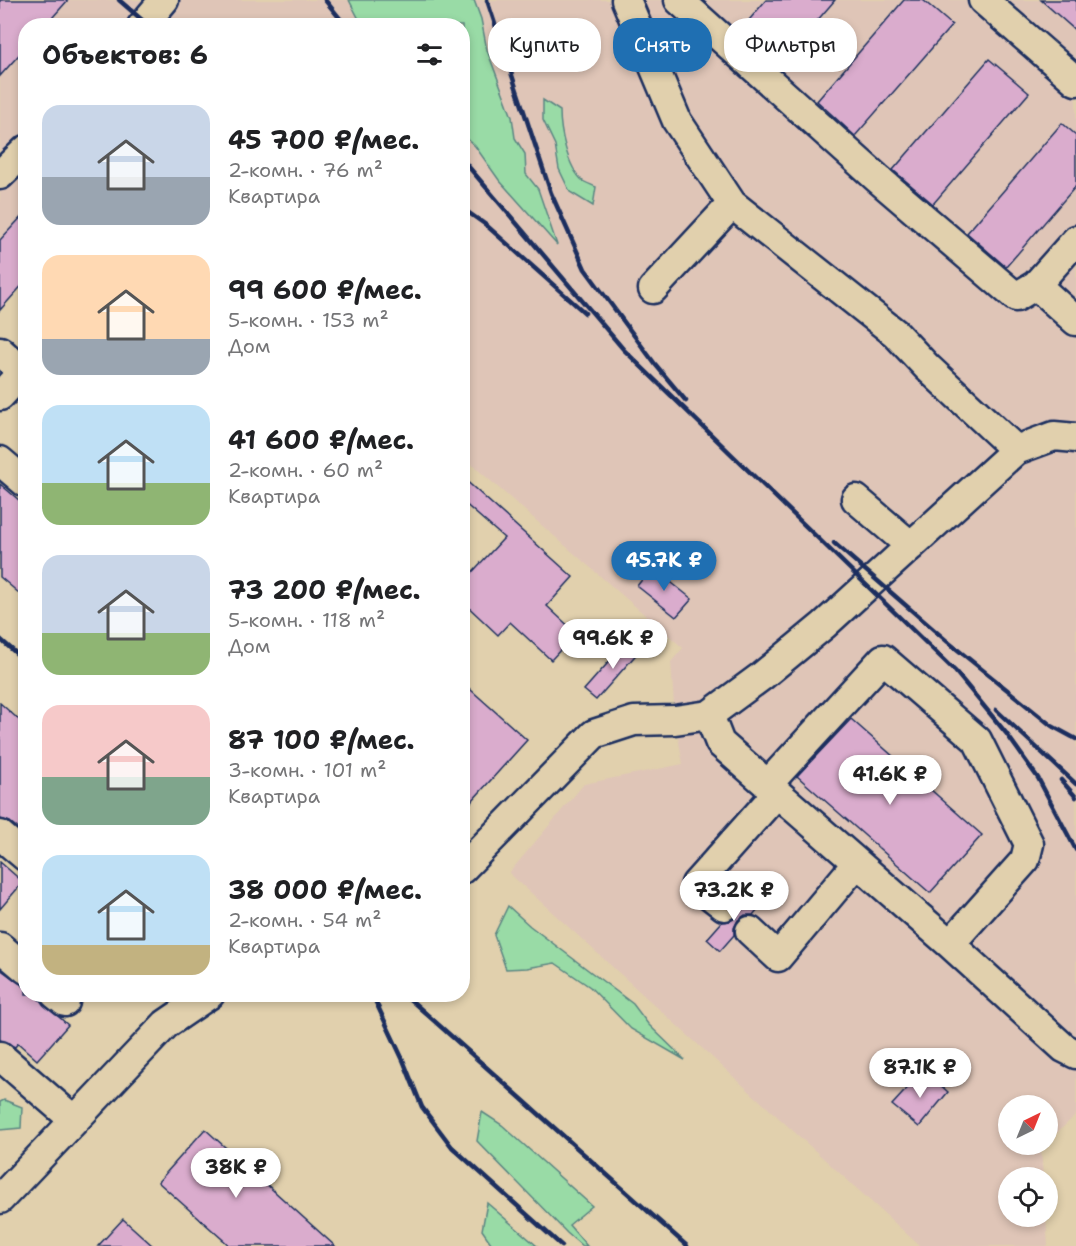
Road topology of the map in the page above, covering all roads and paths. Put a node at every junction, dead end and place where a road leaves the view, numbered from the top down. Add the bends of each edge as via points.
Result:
1 (165, 0) edge
2 (626, 0) edge
3 (679, 0) edge
4 (983, 0) edge
5 (149, 18) edge
6 (1076, 81) edge
7 (18, 158) edge
8 (0, 175) edge
9 (732, 204) junction
10 (1076, 240) edge
11 (1036, 285) junction
12 (653, 290) dead end
13 (1076, 321) edge
14 (0, 351) edge
15 (18, 365) edge
16 (18, 377) edge
17 (1, 395) edge
18 (1076, 438) edge
19 (1016, 450) junction
20 (0, 460) edge
21 (18, 476) edge
22 (856, 499) dead end
23 (911, 546) junction
24 (709, 715) junction
25 (772, 789) junction
26 (0, 835) edge
27 (18, 850) edge
28 (470, 861) edge
29 (857, 863) junction
30 (724, 906) dead end
31 (750, 931) dead end
32 (950, 944) junction
33 (0, 947) edge
34 (18, 962) edge
35 (198, 1002) edge
36 (1076, 1054) edge
37 (0, 1056) edge
38 (74, 1120) junction
39 (0, 1198) edge

1 - 5 lane
2 - 9 lane via 677,121
3 - 11 lane via 1016,297
4 - 6 lane
7 - 8 lane
9 - 12 lane
9 - 19 lane via 895,333
10 - 11 lane
11 - 13 lane
14 - 15 lane
16 - 17 lane
18 - 19 lane via 1054,436
19 - 23 lane
20 - 21 lane
22 - 23 lane
23 - 24 lane via 824,626
24 - 25 lane via 720,744
24 - 28 lane via 633,721 594,734
25 - 29 lane
25 - 30 lane via 696,884
25 - 32 lane via 883,659 977,740 1029,844 1025,860
26 - 27 lane
29 - 31 lane via 778,957
29 - 32 lane
32 - 36 lane via 1064,1048
33 - 34 lane
35 - 38 lane via 166,1024
37 - 38 lane
38 - 39 lane

